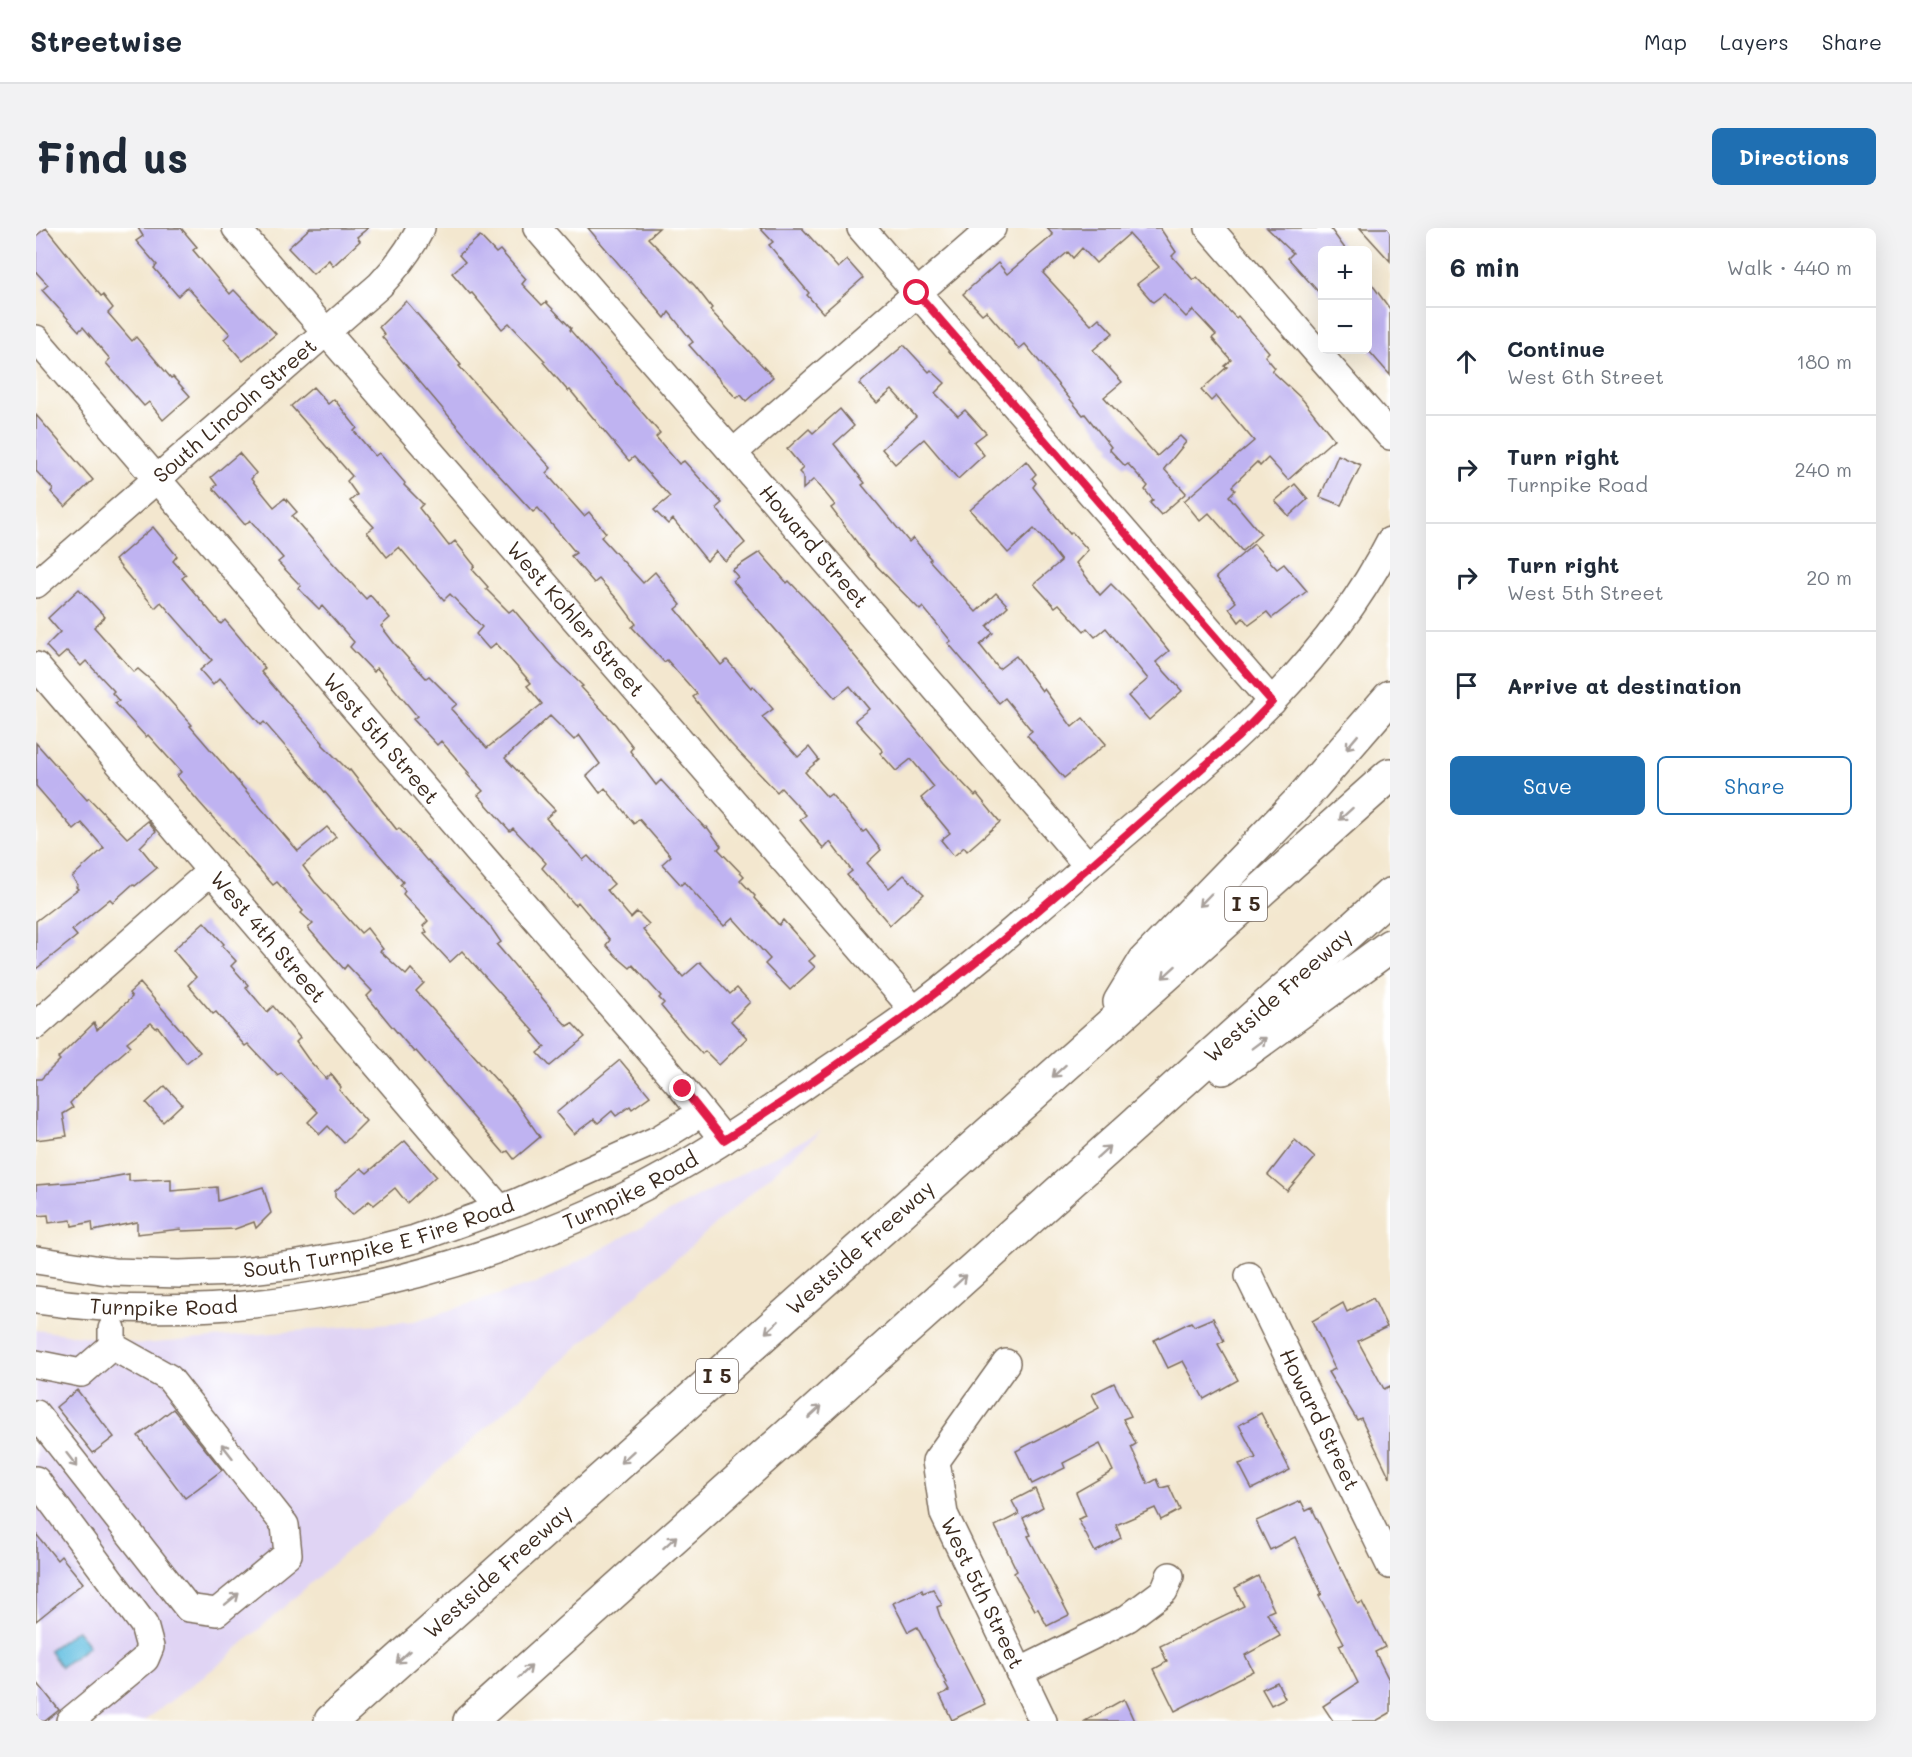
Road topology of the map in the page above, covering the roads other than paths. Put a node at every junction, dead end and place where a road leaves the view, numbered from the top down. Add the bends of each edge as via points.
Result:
1 (236, 228) edge
2 (421, 228) edge
3 (537, 228) edge
4 (861, 228) edge
5 (992, 228) edge
6 (1209, 228) edge
7 (917, 293) junction
8 (326, 332) junction
9 (36, 339) edge
10 (1390, 436) edge
11 (733, 453) junction
12 (157, 479) junction
13 (1390, 541) edge
14 (36, 584) edge
15 (36, 666) edge
16 (1390, 697) edge
17 (1272, 702) junction
18 (1390, 775) edge
19 (1088, 866) junction
20 (211, 871) junction
21 (1390, 895) edge
22 (1390, 946) edge
23 (914, 1010) junction
24 (36, 1025) edge
25 (1102, 1032) junction
26 (1172, 1090) junction
27 (701, 1113) junction
28 (724, 1140) junction
29 (500, 1209) junction
30 (36, 1260) edge
31 (1249, 1276) dead end
32 (36, 1300) edge
33 (113, 1307) junction
34 (112, 1346) junction
35 (1006, 1363) dead end
36 (36, 1364) edge
37 (36, 1414) edge
38 (36, 1480) edge
39 (1390, 1565) edge
40 (1170, 1576) dead end
41 (1019, 1672) junction
42 (70, 1721) edge
43 (331, 1721) edge
44 (470, 1721) edge
45 (1043, 1721) edge

1 - 8 street, West Kohler Street
2 - 8 street, South Lincoln Street via 399,265
3 - 11 street, Howard Street
4 - 7 street
5 - 7 street
6 - 10 street
7 - 11 street
7 - 17 street
8 - 12 street, South Lincoln Street
8 - 23 street, West Kohler Street
9 - 12 street, West 5th Street
11 - 19 street, Howard Street
12 - 14 street, South Lincoln Street
12 - 27 street, West 5th Street
13 - 17 street, Turnpike Road via 1326,640
15 - 20 street, West 4th Street
16 -> 25 highway via 1299,802 1145,961
17 - 19 street, Turnpike Road via 1238,737
18 -> 25 highway, Westside Freeway / I 5
19 - 23 street, Turnpike Road
20 - 24 street
20 - 29 street, West 4th Street
21 - 26 highway, Westside Freeway
26 -> 22 highway via 1227,1067
23 - 28 street, Turnpike Road
25 -> 43 highway, Westside Freeway / I 5
44 -> 26 highway, Westside Freeway
27 - 28 street, West 5th Street
27 - 29 street, South Turnpike E Fire Road via 659,1139
28 - 33 street, Turnpike Road via 626,1196 554,1229 417,1275 284,1300 153,1309
29 - 30 street, South Turnpike E Fire Road via 415,1239 293,1266 179,1274 114,1272
31 - 39 street, Howard Street
32 - 33 street, Turnpike Road
33 - 34 street
34 - 36 street via 81,1372
37 -> 34 street via 188,1608 217,1612 288,1554 285,1525 169,1378
35 - 41 street, West 5th Street via 936,1461 944,1514
38 - 42 street via 144,1625 150,1647 145,1659
40 - 41 street via 1164,1591 1128,1618
41 - 45 street, West 5th Street

